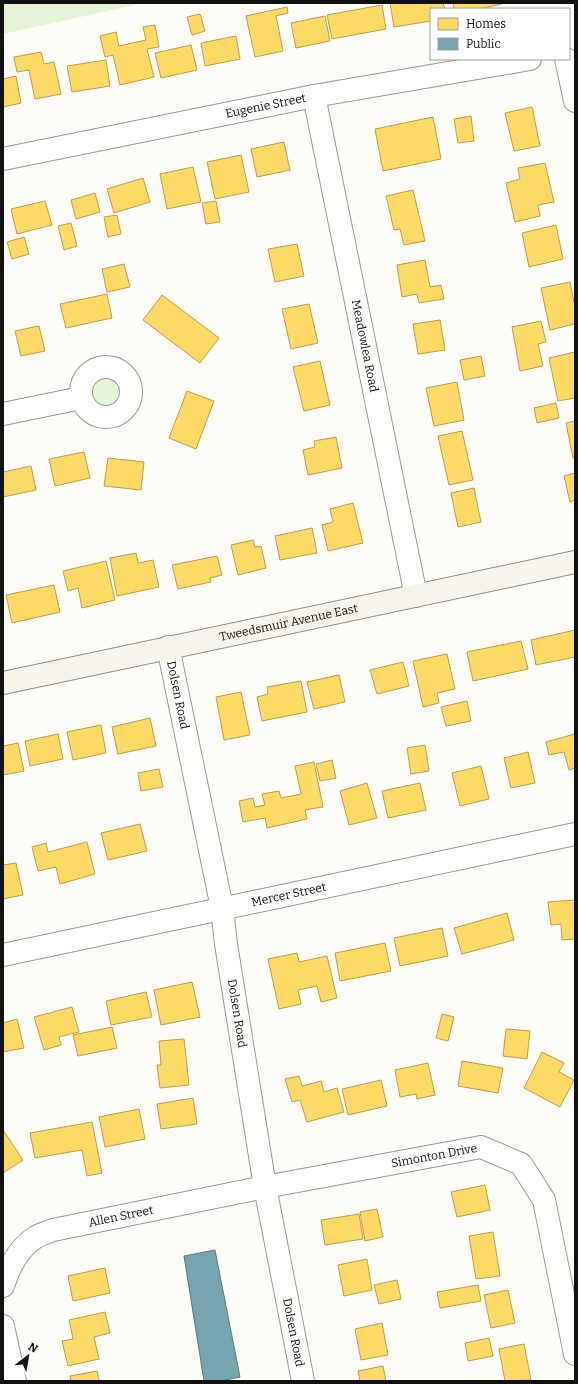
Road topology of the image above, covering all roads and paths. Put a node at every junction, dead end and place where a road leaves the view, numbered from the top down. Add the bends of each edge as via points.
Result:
1 (524, 60) edge
2 (566, 60) edge
3 (314, 96) junction
4 (575, 101) edge
5 (3, 159) edge
6 (81, 398) dead end
7 (3, 414) edge
8 (575, 562) edge
9 (416, 596) junction
10 (168, 647) junction
11 (3, 683) edge
12 (575, 834) edge
13 (222, 908) junction
14 (3, 955) edge
15 (265, 1187) junction
16 (3, 1286) edge
17 (3, 1326) edge
18 (575, 1354) edge
19 (15, 1381) edge
20 (303, 1381) edge

1 - 3 street, Eugenie Street
2 - 4 street
3 - 5 street, Eugenie Street
3 - 9 street, Meadowlea Road
6 - 7 street
8 - 9 street, Tweedsmuir Avenue East
9 - 10 street, Tweedsmuir Avenue East
10 - 11 street, Tweedsmuir Avenue East
10 - 13 street, Dolsen Road
12 - 13 street, Mercer Street
13 - 14 street, Mercer Street
13 - 15 street, Dolsen Road
15 - 16 street, Allen Street via 53,1230 36,1237 22,1248 9,1267
15 - 18 street, Simonton Drive via 480,1147 521,1164 544,1200
15 - 20 street, Dolsen Road
17 - 19 street

